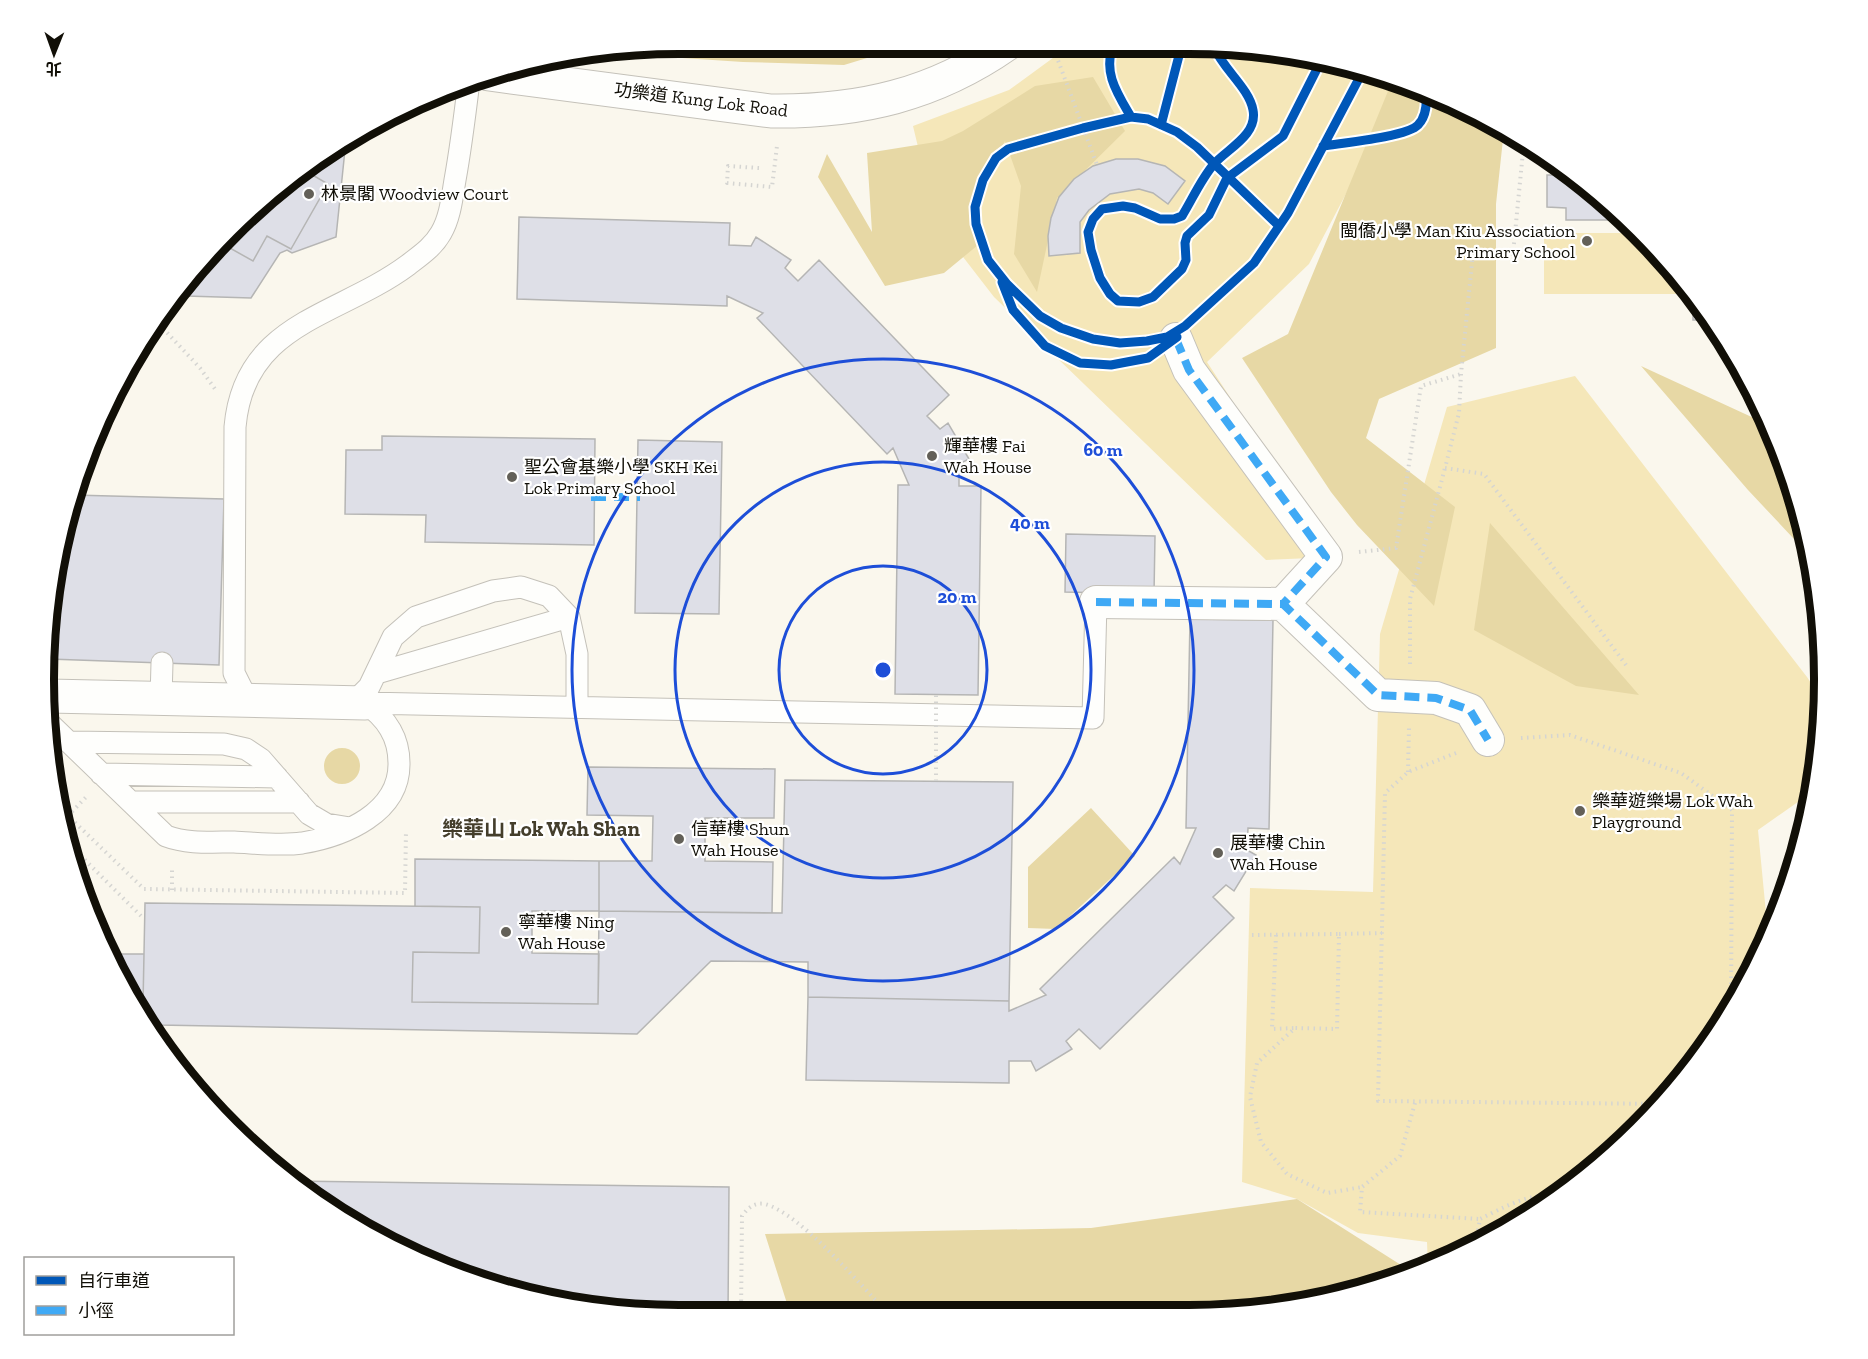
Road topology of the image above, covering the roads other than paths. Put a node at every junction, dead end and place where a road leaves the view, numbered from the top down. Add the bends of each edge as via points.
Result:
1 (990, 54) edge
2 (511, 77) edge
3 (468, 91) edge
4 (1176, 339) dead end
5 (1096, 602) joint
6 (1283, 603) junction
7 (569, 617) junction
8 (162, 663) dead end
9 (377, 673) junction
10 (54, 696) edge
11 (161, 699) junction
12 (248, 701) junction
13 (359, 703) junction
14 (577, 707) junction
15 (56, 730) edge
16 (1488, 740) road end
17 (69, 742) junction
18 (277, 777) junction
19 (97, 783) junction
20 (131, 802) junction
21 (299, 802) junction
22 (350, 828) junction

1 - 2 street, 功樂道 Kung Lok Road via 963,71 902,96 804,111 771,111
3 - 12 lane via 450,210 442,232 429,249 390,279 289,332 267,350 246,378 235,427 234,673
4 - 6 street via 1189,370 1326,556
5 - 6 street
5 - 14 lane via 1093,718
6 - 16 street via 1378,695 1436,698 1470,710
7 - 9 lane
7 - 9 lane via 549,596 521,587 493,591 416,616 393,637
7 - 14 lane via 577,654
8 - 11 lane
9 - 13 lane
10 - 11 street
11 - 12 street
12 - 13 street
13 - 14 lane
13 - 22 lane via 381,715 393,732 399,751 399,771 393,791 381,808
15 - 17 lane
17 - 18 lane via 224,744 246,749
17 - 19 lane
18 - 19 lane
18 - 21 lane
19 - 20 lane
20 - 21 lane
20 - 22 lane via 166,836 186,841 300,843
21 - 22 lane via 326,824

